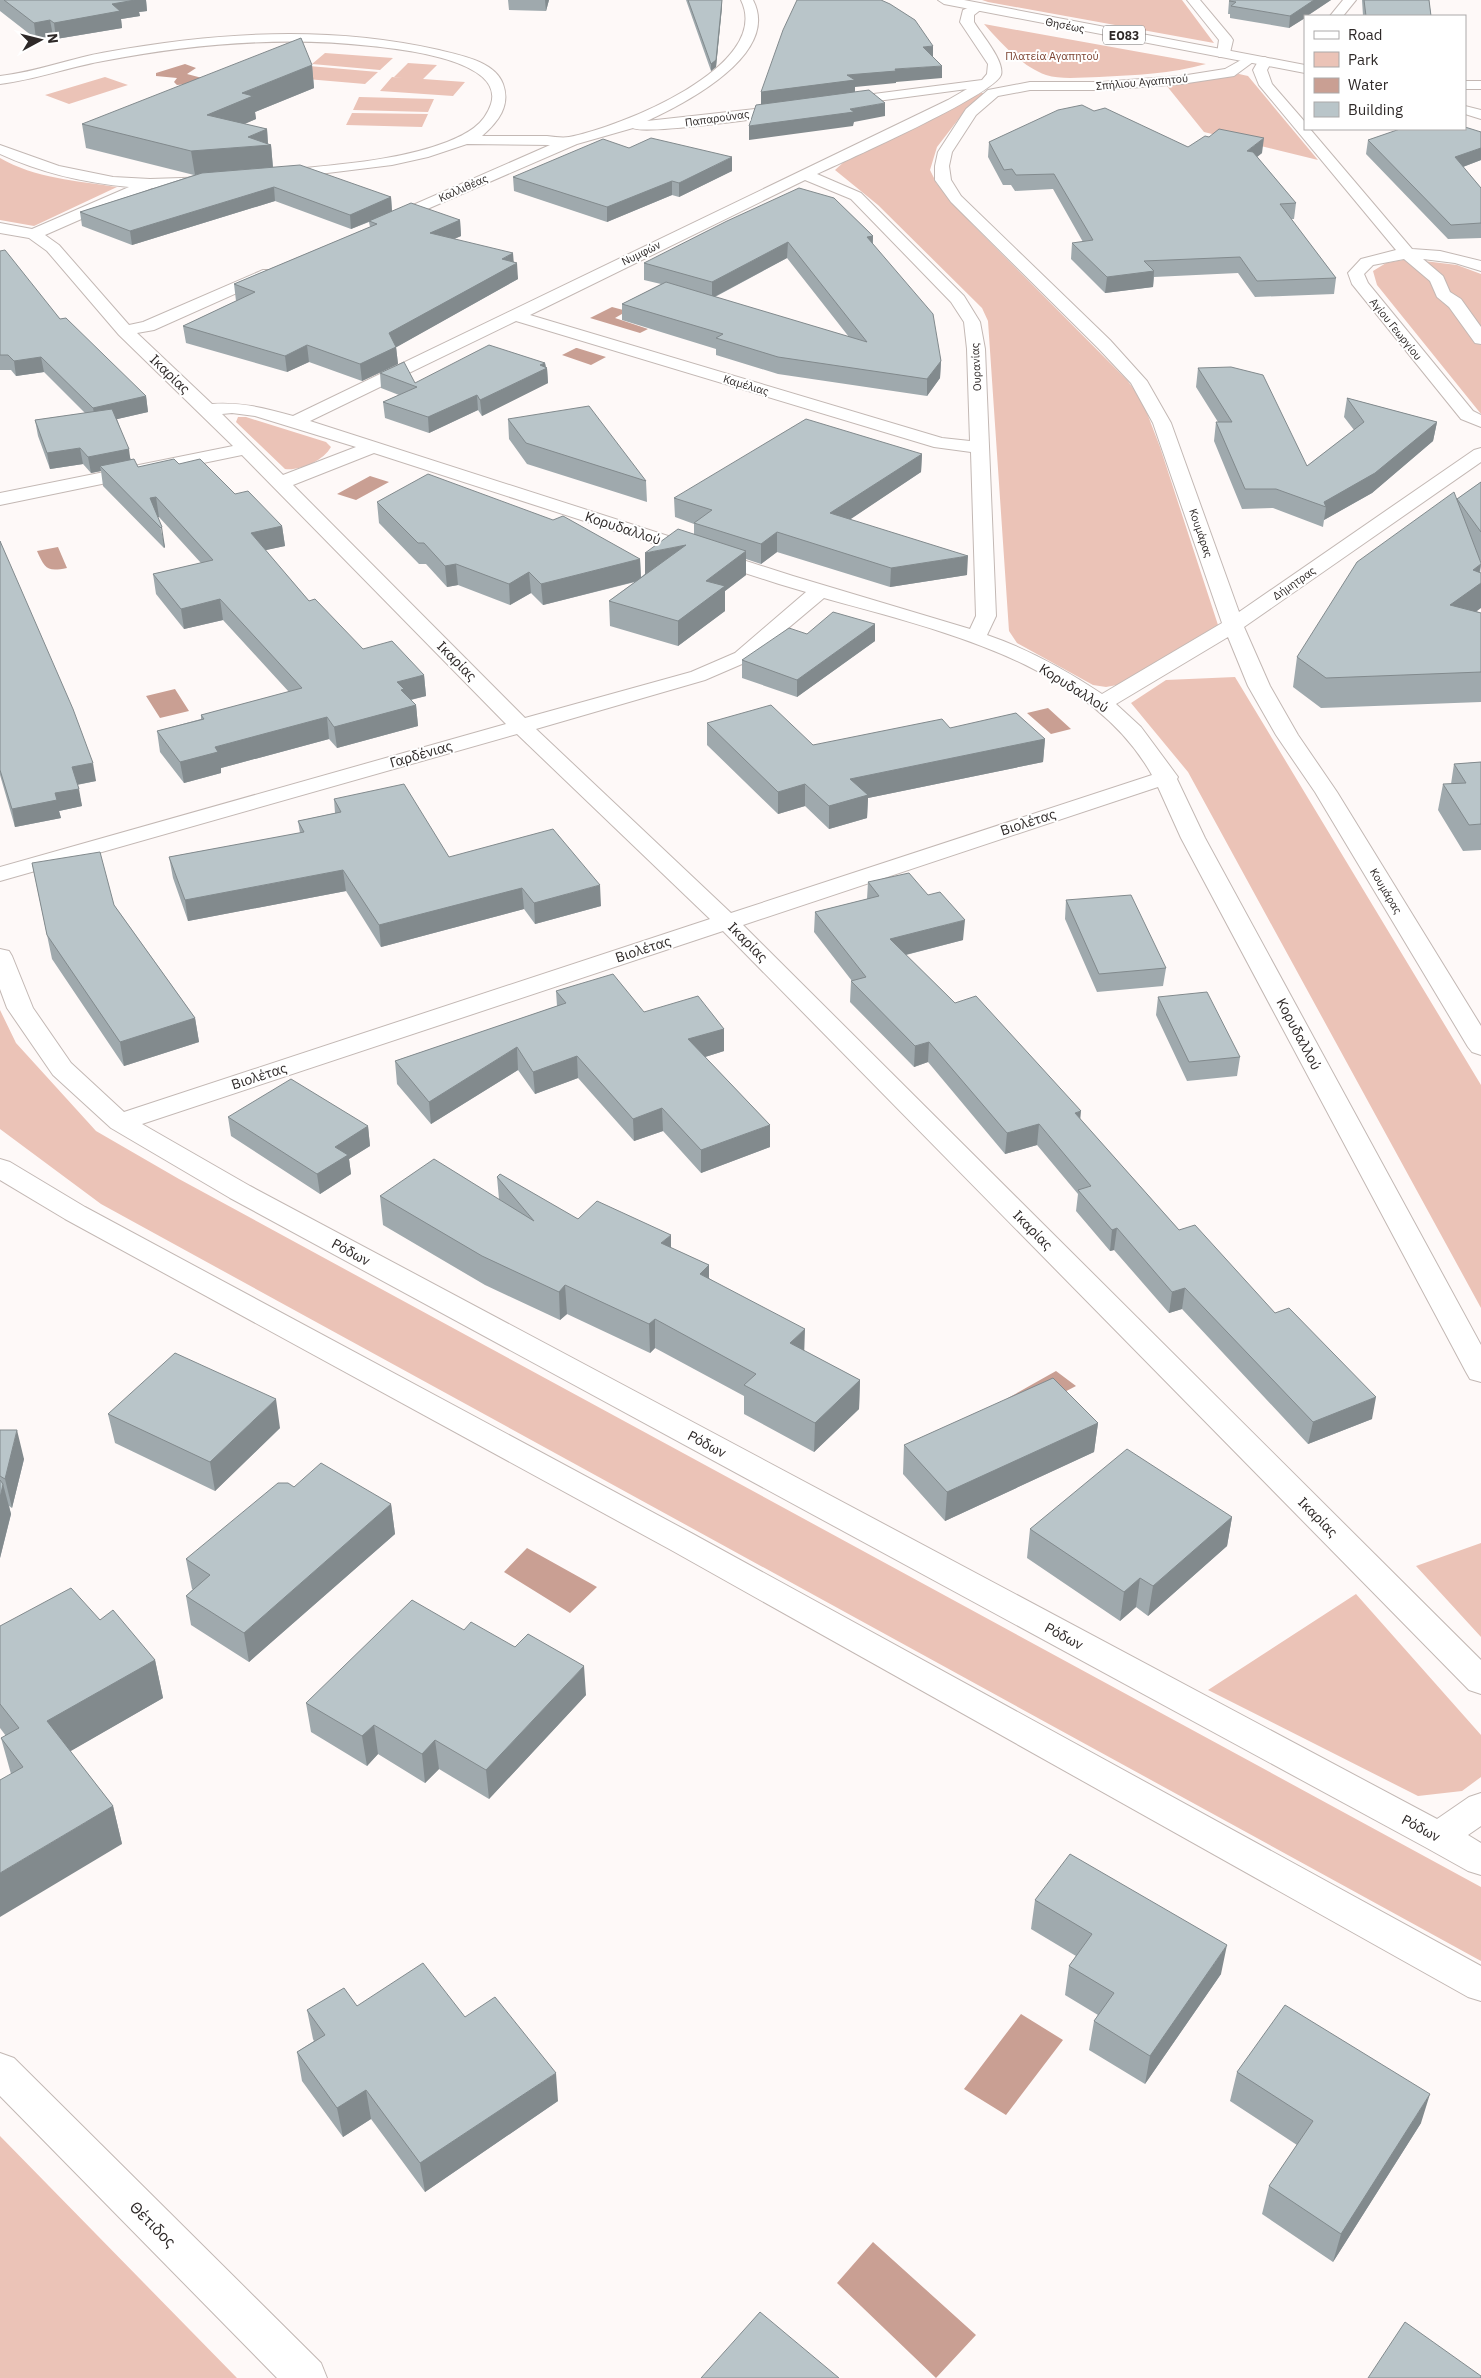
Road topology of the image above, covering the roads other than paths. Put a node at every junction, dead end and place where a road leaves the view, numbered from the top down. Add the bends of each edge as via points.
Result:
1 (747, 0) edge
2 (944, 0) edge
3 (1193, 0) edge
4 (1350, 0) edge
5 (977, 8) junction
6 (1337, 15) edge
7 (1224, 54) junction
8 (1250, 59) junction
9 (1264, 62) junction
10 (1304, 69) edge
11 (1000, 77) junction
12 (0, 80) edge
13 (1466, 85) edge
14 (1481, 85) edge
15 (1030, 86) junction
16 (822, 104) edge
17 (803, 107) edge
18 (1466, 110) edge
19 (1481, 115) edge
20 (625, 126) junction
21 (468, 140) junction
22 (572, 141) junction
23 (0, 148) edge
24 (804, 175) junction
25 (261, 177) edge
26 (224, 179) edge
27 (150, 184) junction
28 (0, 228) edge
29 (373, 228) edge
30 (34, 234) junction
31 (1408, 254) junction
32 (1481, 266) edge
33 (283, 267) edge
34 (513, 315) junction
35 (125, 331) junction
36 (1481, 339) edge
37 (208, 410) junction
38 (295, 422) junction
39 (1481, 422) edge
40 (372, 447) junction
41 (980, 448) junction
42 (246, 449) junction
43 (1481, 454) edge
44 (280, 482) junction
45 (0, 499) edge
46 (820, 591) junction
47 (1233, 625) junction
48 (976, 638) junction
49 (1102, 703) junction
50 (521, 726) junction
51 (1166, 777) junction
52 (0, 874) edge
53 (726, 921) junction
54 (0, 956) edge
55 (1481, 1047) edge
56 (120, 1122) junction
57 (0, 1168) edge
58 (1481, 1372) edge
59 (1481, 1681) edge
60 (1481, 1807) edge
61 (1438, 1837) junction
62 (1481, 1860) edge
63 (1481, 1985) edge
64 (0, 2070) edge
65 (306, 2378) edge

1 - 20 street, Καλλιθέας via 751,8 750,34 728,67 673,104
2 - 5 street, Θησέως / ΕΟ83
3 - 7 street via 1226,40
4 - 6 street
5 - 7 street, Θησέως / ΕΟ83
5 - 11 street via 968,13 967,22
7 - 8 street, Θησέως / ΕΟ83
8 - 9 street, Θησέως / ΕΟ83
8 - 15 street, Σπήλιου Αγαπητού via 1229,73 1181,80 1102,86
9 - 10 street, Θησέως / ΕΟ83
9 - 31 street via 1260,70 1266,85
11 - 15 street via 1028,80
11 - 16 street
11 - 24 street, Νυμφών
12 - 21 street via 114,55 179,45 282,39 381,44 428,51 470,63 494,79 500,97 490,122
13 - 14 street
15 - 47 street, Κουμάρας via 993,93 972,112 945,152 944,180 956,199 1104,344 1138,382 1162,423
17 - 20 street, Παπαρούνας via 677,124
18 - 19 street
20 - 22 street, Καλλιθέας
21 - 22 street
21 - 25 street via 431,152
22 - 29 street, Καλλιθέας
23 - 27 street via 20,159 67,171
24 - 34 street, Νυμφών
24 - 41 street, Ουρανίας via 856,196 958,300 972,322
26 - 27 street
27 - 30 street
28 - 30 street, Ικαρίας
30 - 35 street, Ικαρίας via 53,248
31 - 32 street, Αγίου Γεωργίου via 1444,256
31 - 36 street via 1437,279 1443,294 1455,303
31 - 39 street, Αγίου Γεωργίου via 1366,263 1356,273 1360,284 1467,415
33 - 35 street via 148,326
34 - 38 street, Νυμφών
34 - 41 street, Καμέλιας via 940,443
35 - 37 street, Ικαρίας
37 - 38 street, Κορυδαλλού via 258,411
37 - 42 street, Ικαρίας
38 - 40 street, Κορυδαλλού
40 - 44 street
40 - 46 street, Κορυδαλλού
41 - 48 street, Ουρανίας via 986,616
42 - 44 street, Ικαρίας
42 - 45 street
43 - 47 street, Δήμητρας
44 - 50 street, Ικαρίας
46 - 48 street, Κορυδαλλού
46 - 50 street, Γαρδένιας via 742,657 698,676
47 - 49 street, Δήμητρας
47 - 55 street, Κουμάρας via 1259,686 1287,735 1326,792
48 - 49 street, Κορυδαλλού via 1068,680
49 - 51 street, Κορυδαλλού via 1137,734
50 - 52 street, Γαρδένιας
50 - 53 street, Ικαρίας
51 - 53 street, Βιολέτας
51 - 58 street, Κορυδαλλού via 1193,838
53 - 56 street, Βιολέτας
53 - 59 street, Ικαρίας
54 - 56 street, Ρόδων via 20,1008 62,1069
56 - 61 street, Ρόδων via 240,1192
57 - 63 street via 75,1214 682,1542
60 - 61 street
61 - 62 street, Ρόδων
64 - 65 street, Θέτιδος

